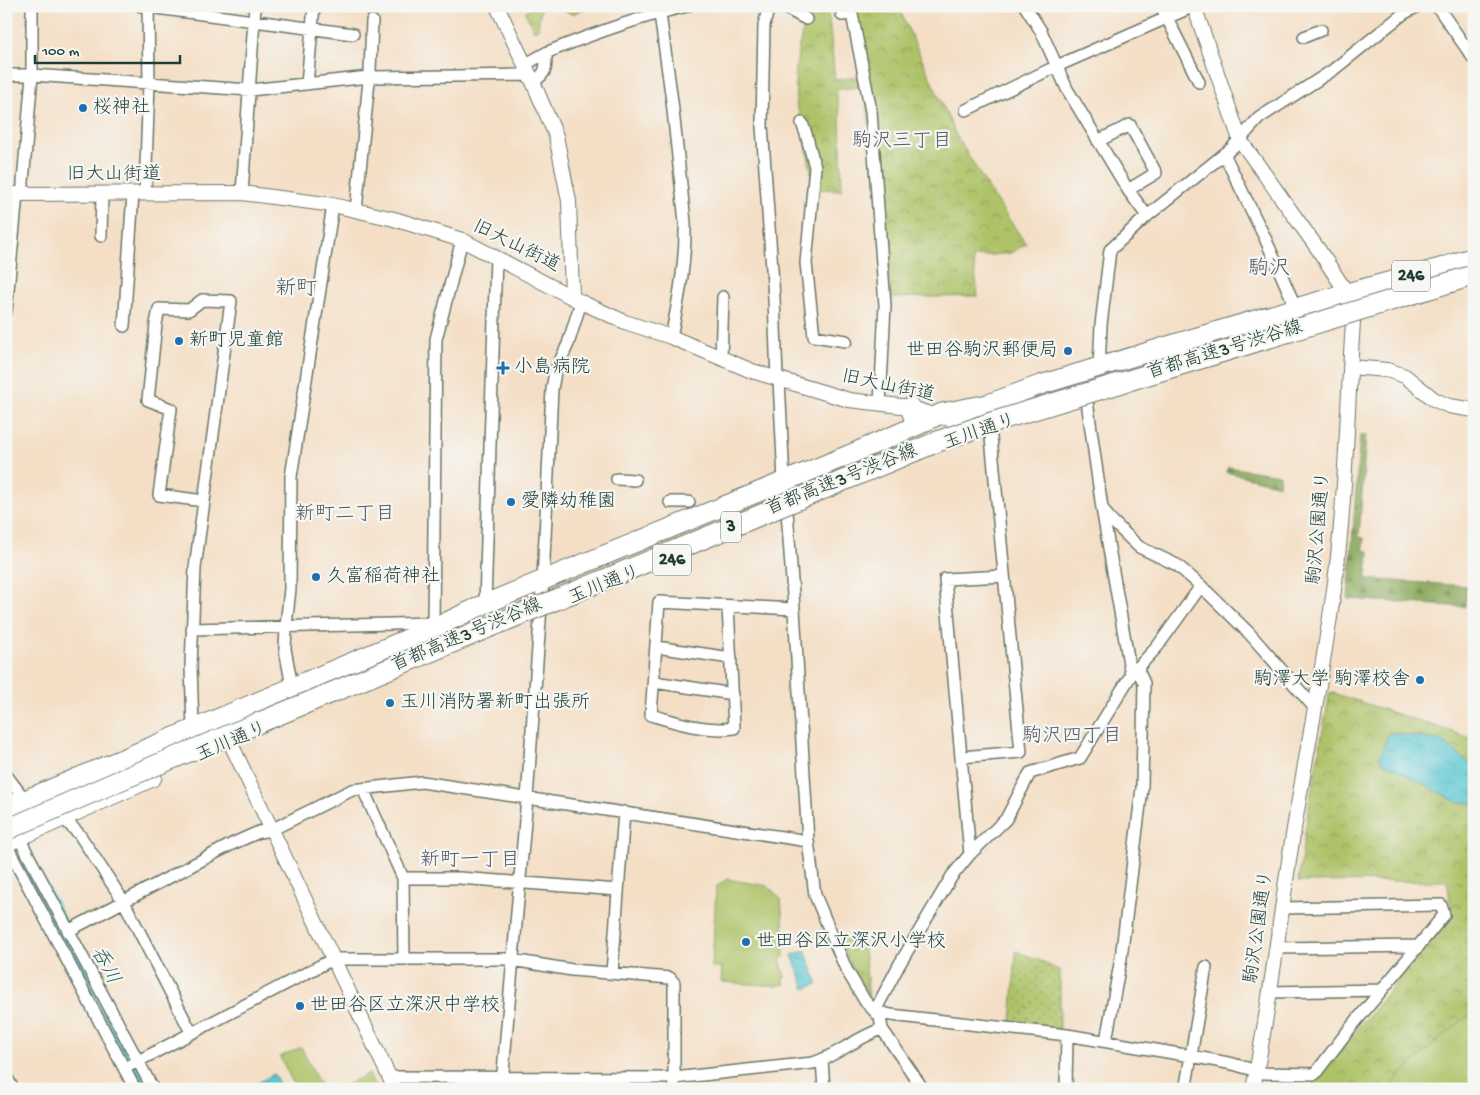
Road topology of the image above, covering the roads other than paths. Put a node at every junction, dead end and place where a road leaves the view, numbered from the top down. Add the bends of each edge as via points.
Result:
1 (32, 6) edge
2 (256, 6) edge
3 (314, 6) edge
4 (497, 6) edge
5 (687, 6) edge
6 (770, 6) edge
7 (1025, 6) edge
8 (1161, 6) edge
9 (1194, 6) edge
10 (1418, 6) edge
11 (1437, 6) edge
12 (146, 7) edge
13 (784, 7) edge
14 (665, 10) edge
15 (842, 15) dead end
16 (1167, 18) junction
17 (806, 19) dead end
18 (254, 20) junction
19 (372, 21) dead end
20 (312, 28) junction
21 (1321, 30) dead end
22 (353, 34) dead end
23 (1304, 37) dead end
24 (546, 53) junction
25 (1474, 60) edge
26 (1057, 66) junction
27 (6, 74) edge
28 (528, 74) junction
29 (32, 75) junction
30 (369, 77) junction
31 (1199, 82) dead end
32 (149, 83) junction
33 (308, 84) junction
34 (250, 90) junction
35 (966, 110) dead end
36 (802, 123) dead end
37 (1240, 140) junction
38 (1098, 141) junction
39 (1224, 154) junction
40 (1128, 190) junction
41 (139, 193) junction
42 (242, 193) junction
43 (15, 194) edge
44 (102, 194) junction
45 (333, 205) junction
46 (356, 210) junction
47 (1147, 216) junction
48 (101, 236) dead end
49 (462, 240) junction
50 (496, 257) junction
51 (1474, 257) edge
52 (1474, 262) edge
53 (1474, 275) edge
54 (1474, 282) edge
55 (1347, 293) junction
56 (723, 297) dead end
57 (577, 299) junction
58 (1296, 308) junction
59 (6, 311) edge
60 (1353, 322) junction
61 (124, 326) dead end
62 (671, 337) junction
63 (846, 341) dead end
64 (721, 359) junction
65 (1350, 367) junction
66 (1099, 369) junction
67 (778, 379) junction
68 (1087, 401) junction
69 (880, 404) junction
70 (910, 407) junction
71 (1474, 410) edge
72 (935, 416) junction
73 (916, 426) junction
74 (990, 426) junction
75 (617, 479) dead end
76 (635, 480) dead end
77 (784, 481) junction
78 (204, 501) junction
79 (670, 502) dead end
80 (689, 502) dead end
81 (1102, 508) junction
82 (787, 511) junction
83 (1004, 576) junction
84 (543, 580) junction
85 (1201, 586) junction
86 (486, 604) junction
87 (728, 606) junction
88 (794, 608) junction
89 (540, 612) junction
90 (435, 624) junction
91 (286, 626) junction
92 (192, 629) junction
93 (656, 646) junction
94 (731, 658) junction
95 (1134, 671) junction
96 (654, 682) junction
97 (292, 687) junction
98 (733, 694) junction
99 (1314, 707) junction
100 (193, 729) junction
101 (231, 744) junction
102 (961, 757) junction
103 (6, 775) edge
104 (363, 790) junction
105 (527, 798) junction
106 (24, 800) junction
107 (6, 808) edge
108 (624, 812) junction
109 (6, 816) edge
110 (62, 817) junction
111 (271, 830) junction
112 (9, 838) edge
113 (808, 841) junction
114 (970, 854) junction
115 (403, 878) junction
116 (519, 882) junction
117 (618, 890) junction
118 (124, 902) junction
119 (1282, 908) junction
120 (68, 931) junction
121 (1419, 946) junction
122 (1276, 948) junction
123 (334, 959) junction
124 (404, 959) junction
125 (513, 960) junction
126 (1206, 967) dead end
127 (612, 973) junction
128 (1382, 990) junction
129 (1270, 992) junction
130 (874, 1011) junction
131 (882, 1029) junction
132 (191, 1032) junction
133 (1066, 1035) junction
134 (1106, 1041) junction
135 (1191, 1056) junction
136 (822, 1060) junction
137 (132, 1064) junction
138 (1257, 1071) junction
139 (6, 1076) edge
140 (504, 1077) junction
141 (392, 1083) edge
142 (674, 1084) edge
143 (1186, 1085) dead end
144 (13, 1089) edge
145 (135, 1089) edge
146 (152, 1089) edge
147 (510, 1089) edge
148 (824, 1089) edge
149 (923, 1089) edge
150 (1066, 1089) edge
151 (1253, 1089) edge

1 - 29 street
2 - 18 street
3 - 20 street
4 - 28 street
5 - 14 street
6 - 13 street
6 - 67 street via 764,25 762,126
7 - 26 street
8 - 16 street
9 - 16 street
9 - 37 street, 駒沢公園通り
10 - 37 street via 1333,70 1259,118
11 - 25 street
12 - 18 street
12 - 32 street
13 - 17 street
14 - 24 street
14 - 62 street via 685,222 680,294
15 - 69 street via 852,14 871,111 884,305
16 - 26 street
16 - 31 street
18 - 20 street
18 - 34 street
19 - 30 street
20 - 22 street
20 - 33 street
21 - 23 street
24 - 28 street
24 - 28 street via 546,69 542,76
26 - 35 street
26 - 38 street
27 - 29 street
28 - 30 street
28 - 57 street via 556,136 565,175
29 - 32 street
29 - 43 street via 23,182
30 - 33 street
30 - 46 street
32 - 34 street
32 - 41 street
33 - 34 street
34 - 42 street
36 - 63 street via 815,167 806,263 814,336
37 - 39 street
37 - 55 street, 駒沢公園通り
38 - 40 street
38 - 40 street via 1130,125 1156,173
39 - 47 street
39 - 58 street
40 - 47 street
41 - 42 street, 旧大山街道
41 - 44 street, 旧大山街道
41 - 61 street
42 - 45 street, 旧大山街道
43 - 44 street, 旧大山街道
43 - 59 street
44 - 48 street
45 - 46 street, 旧大山街道
45 - 91 street via 291,477 290,589
46 - 49 street, 旧大山街道
47 - 66 street via 1110,250
49 - 50 street, 旧大山街道
49 - 90 street via 436,339
50 - 57 street, 旧大山街道
50 - 86 street
51 - 55 highway, 玉川通り / 246
52 - 109 highway, 首都高速3号渋谷線 / 3 via 936,430
53 - 112 highway, 首都高速3号渋谷線 / 3, bridge via 993,422 939,442 123,779
54 - 60 highway, 玉川通り / 246
55 - 58 highway, 玉川通り / 246
55 - 60 street, 駒沢公園通り
56 - 64 street
57 - 62 street, 旧大山街道 via 635,326
57 - 84 street via 568,344 555,372 552,389
58 - 66 highway, 玉川通り / 246
60 - 65 street, 駒沢公園通り
60 - 68 highway, 玉川通り / 246
62 - 64 street, 旧大山街道
64 - 67 street, 旧大山街道
65 - 71 street via 1387,370 1405,376 1435,400
65 - 99 street, 駒沢公園通り via 1335,580
66 - 72 highway, 玉川通り / 246 via 988,404
67 - 69 street, 旧大山街道 via 849,400
67 - 77 street
68 - 74 highway, 玉川通り / 246
68 - 81 street
69 - 70 street, 旧大山街道
70 - 72 street, 旧大山街道
70 - 73 highway
72 - 73 highway, 玉川通り / 246
72 - 74 street, 旧大山街道
73 - 77 highway, 玉川通り / 246
74 - 82 highway, 玉川通り / 246
74 - 83 street
75 - 76 street
77 - 84 highway, 玉川通り / 246
78 - 78 street via 231,301 202,300 190,310 159,308 156,324 148,400 171,409 159,495
78 - 92 street
79 - 80 street
81 - 85 street via 1139,547 1177,565
81 - 95 street
82 - 88 street
82 - 89 highway, 玉川通り / 246
83 - 102 street via 1021,752
83 - 102 street via 945,579
84 - 86 highway, 玉川通り / 246
84 - 89 street
85 - 95 street via 1157,648
85 - 99 street via 1252,636
86 - 90 highway, 玉川通り / 246
87 - 88 street
87 - 93 street via 659,602
87 - 94 street
88 - 113 street
89 - 101 highway, 玉川通り / 246
89 - 105 street
90 - 91 street
90 - 97 highway, 玉川通り / 246
91 - 92 street
91 - 97 street via 285,649
92 - 100 street
93 - 94 street
93 - 96 street
94 - 98 street
95 - 114 street via 1080,758 1030,773 1006,819
95 - 134 street via 1144,683 1142,788 1122,948
96 - 98 street
96 - 98 street via 651,715 708,729 734,728
97 - 100 highway, 玉川通り / 246
99 - 119 street, 駒沢公園通り
100 - 106 highway, 玉川通り / 246
101 - 110 highway, 玉川通り / 246
101 - 111 street
102 - 114 street
103 - 106 street
104 - 105 street via 422,782
104 - 111 street via 352,790
104 - 115 street
105 - 108 street
105 - 116 street
106 - 107 highway, 玉川通り / 246
108 - 113 street
108 - 117 street
110 - 112 highway, 玉川通り / 246
110 - 118 street via 79,834
111 - 118 street via 234,843
111 - 123 street
112 - 120 street
112 - 137 street
113 - 130 street via 815,895 846,969
114 - 130 street via 952,876
115 - 116 street
115 - 124 street
116 - 117 street
116 - 125 street
117 - 127 street
118 - 120 street
118 - 132 street
119 - 121 street via 1441,905 1444,915
119 - 122 street, 駒沢公園通り
120 - 137 street
121 - 122 street
121 - 128 street
122 - 129 street, 駒沢公園通り
123 - 124 street
123 - 132 street
123 - 141 street
124 - 125 street
125 - 127 street
125 - 140 street
126 - 135 street
127 - 142 street via 670,978 674,983
128 - 129 street
128 - 138 street via 1315,1074
129 - 138 street, 駒沢公園通り
130 - 131 street via 880,1017
130 - 133 street
131 - 136 street
131 - 149 street
132 - 137 street
133 - 134 street
133 - 150 street
134 - 135 street
135 - 138 street
135 - 143 street
136 - 142 street
136 - 148 street
137 - 145 street
137 - 146 street
138 - 151 street, 駒沢公園通り
139 - 144 street
140 - 141 street
140 - 142 street
140 - 147 street

